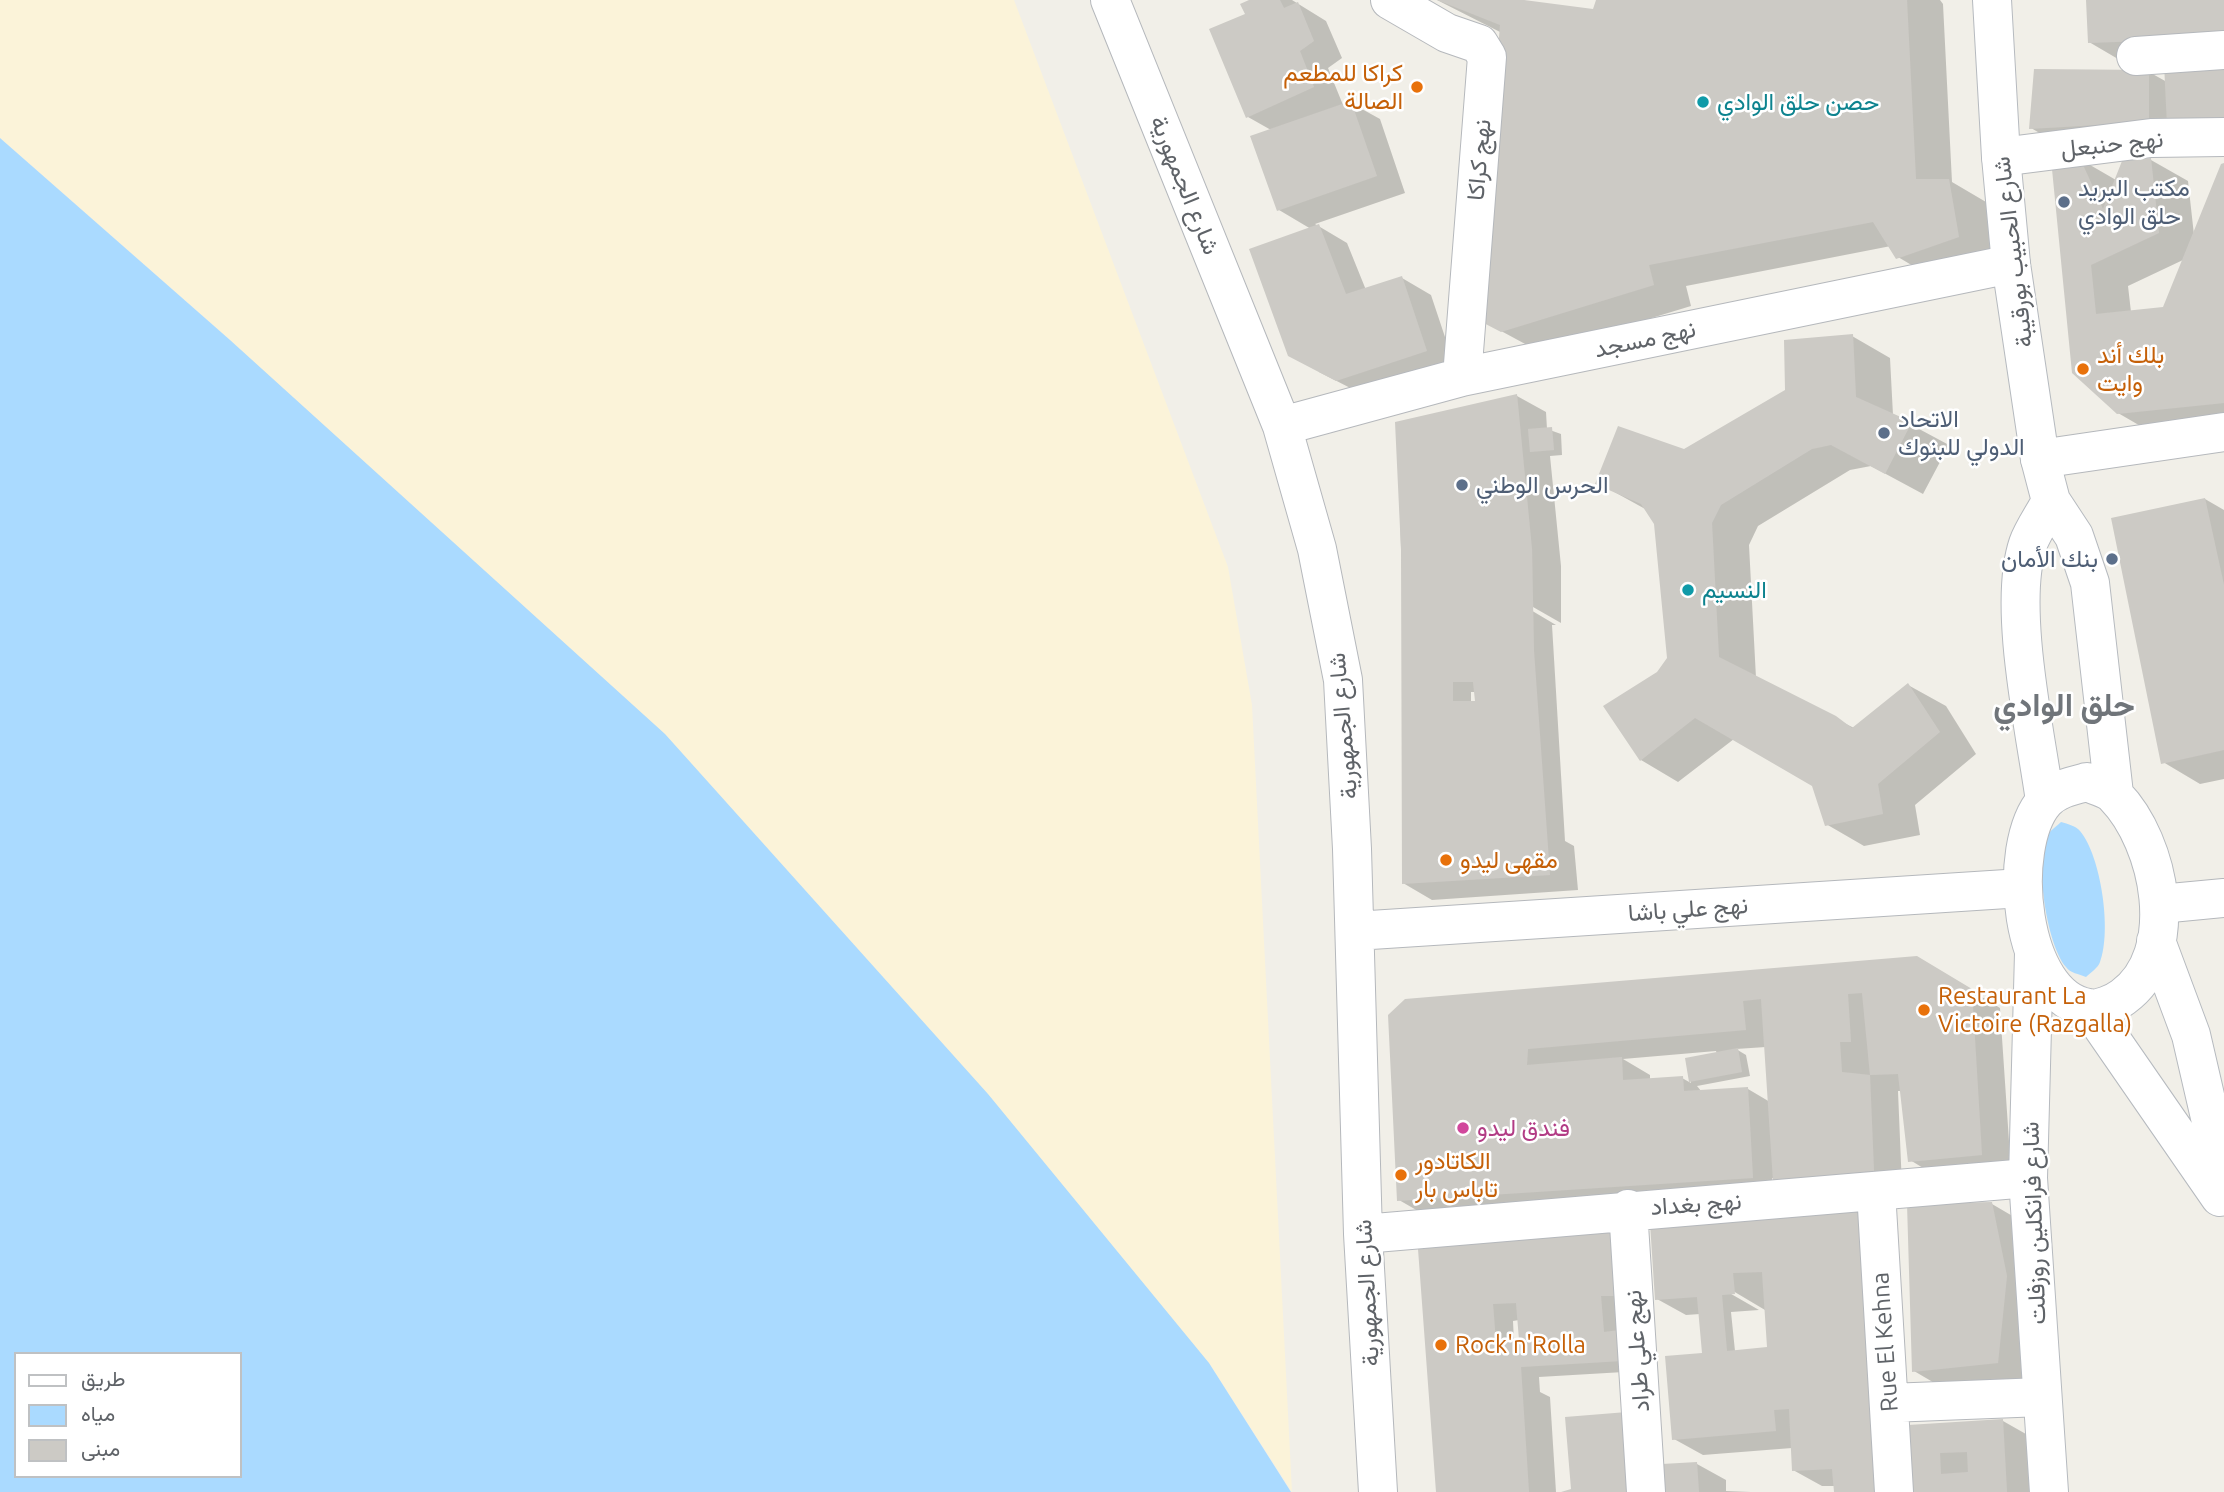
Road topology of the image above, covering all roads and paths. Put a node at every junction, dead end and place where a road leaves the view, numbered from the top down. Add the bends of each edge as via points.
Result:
1 (1390, 0) edge
2 (1992, 0) edge
3 (1114, 1) edge
4 (2224, 50) edge
5 (2136, 56) dead end
6 (2224, 137) edge
7 (2001, 157) junction
8 (2011, 264) junction
9 (1462, 377) junction
10 (1282, 426) junction
11 (2224, 432) edge
12 (2040, 459) junction
13 (2051, 502) junction
14 (2114, 794) junction
15 (2045, 801) junction
16 (2022, 888) junction
17 (2224, 898) edge
18 (2160, 904) junction
19 (1355, 930) junction
20 (2156, 941) junction
21 (2034, 953) junction
22 (2090, 1009) junction
23 (2028, 1178) junction
24 (2224, 1178) edge
25 (1876, 1191) junction
26 (2224, 1202) edge
27 (1628, 1209) junction
28 (1363, 1234) junction
29 (2042, 1397) junction
30 (1889, 1403) junction
31 (1378, 1492) edge
32 (1646, 1492) edge
33 (1894, 1492) edge
34 (2049, 1492) edge

1 - 9 street, نهج كراكا via 1447,33 1479,44 1487,57
2 - 7 street, شارع الحبيب بورقيبة
3 - 10 street, شارع الجمهورية
4 - 5 street
6 - 7 street, نهج حنبعل via 2151,138
7 - 8 street, شارع الحبيب بورقيبة
8 - 9 street, نهج مسجد
8 - 12 street, شارع الحبيب بورقيبة
9 - 10 street, نهج مسجد
10 - 19 street, شارع الجمهورية via 1317,549 1343,680
11 - 12 street
12 - 13 street, شارع الحبيب بورقيبة
13 - 14 street, شارع الحبيب بورقيبة via 2074,536 2090,583
13 - 15 street via 2028,545 2021,588 2022,631
14 - 15 street via 2087,782 2063,788
14 - 18 street, شارع الحبيب بورقيبة via 2137,827 2154,866
15 - 16 street via 2032,822 2025,847
16 - 19 street, نهج علي باشا
16 - 21 street
17 - 18 street
18 - 20 street, شارع الحبيب بورقيبة
19 - 28 street, شارع الجمهورية
20 - 22 street, شارع الحبيب بورقيبة via 2133,990 2115,1003
20 - 24 street, شارع الحبيب بورقيبة via 2191,1035
21 - 22 street via 2052,984 2070,1002
21 - 23 street, شارع فرانكلين روزفلت
22 - 26 street
23 - 25 street, نهج بغداد
23 - 29 street, شارع فرانكلين روزفلت
25 - 27 street, نهج بغداد
25 - 30 street, Rue El Kehna
27 - 28 street, نهج بغداد
27 - 32 street, نهج علي طراد
28 - 31 street, شارع الجمهورية
29 - 30 street
29 - 34 street, شارع فرانكلين روزفلت
30 - 33 street, Rue El Kehna

